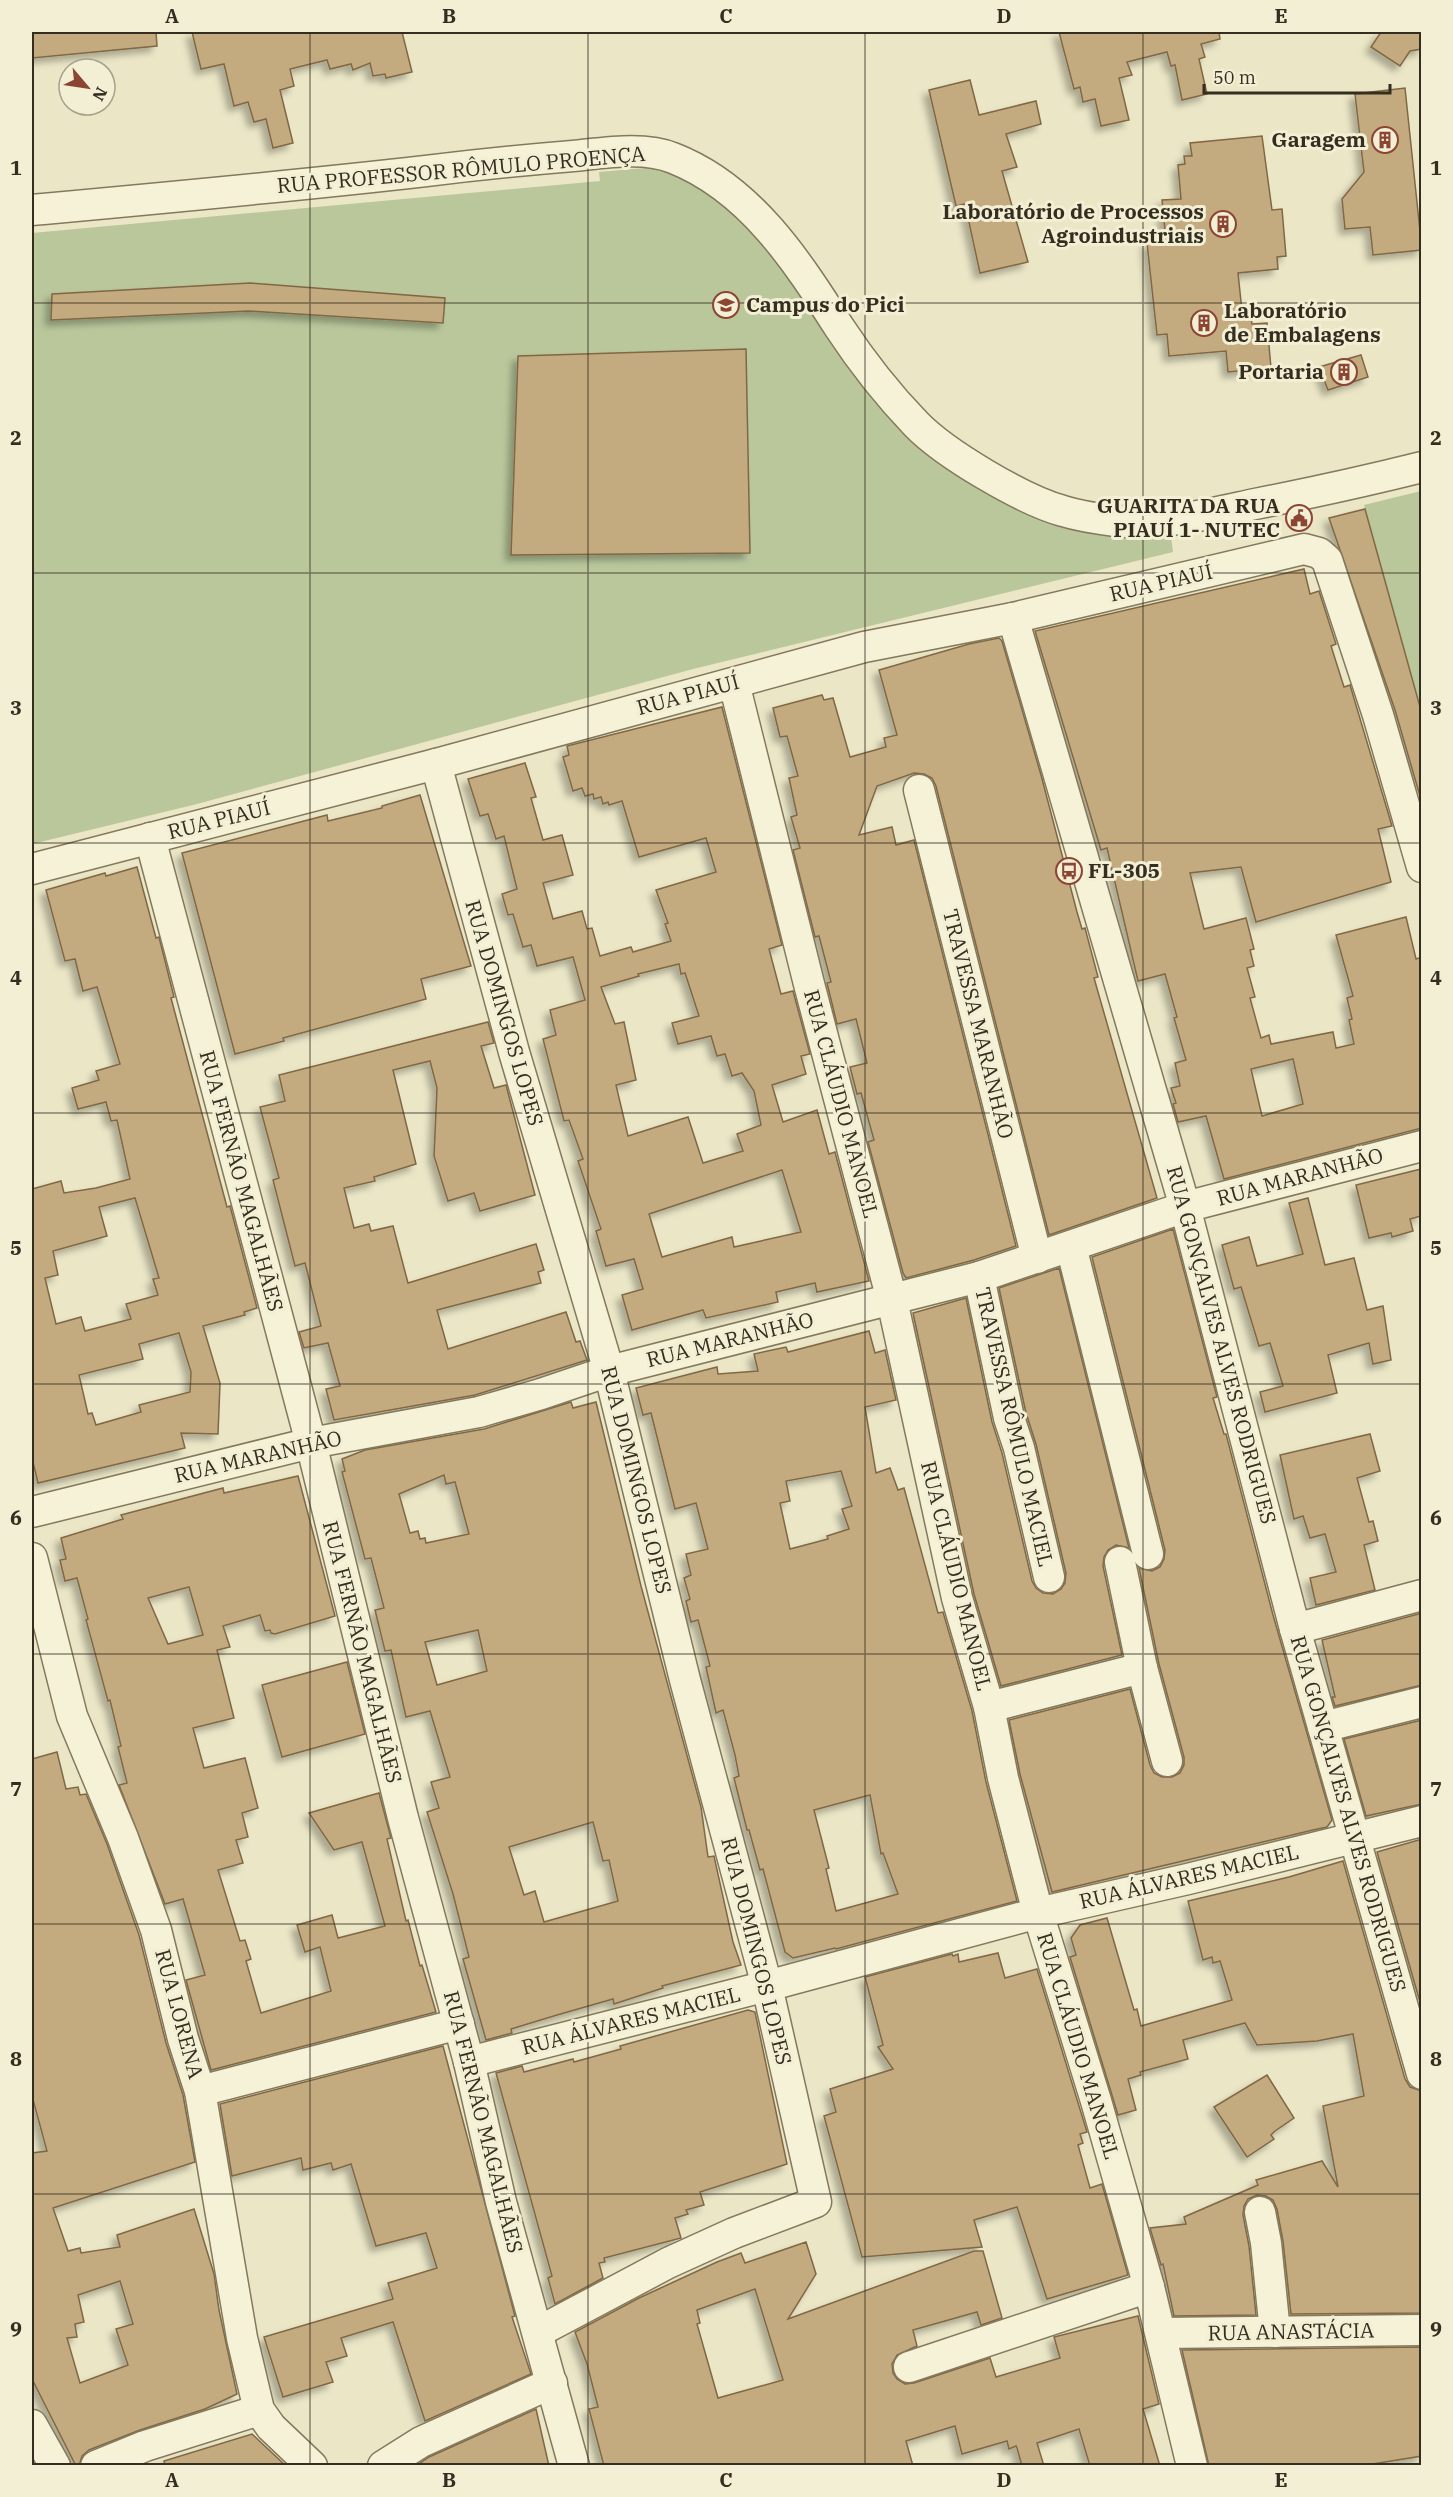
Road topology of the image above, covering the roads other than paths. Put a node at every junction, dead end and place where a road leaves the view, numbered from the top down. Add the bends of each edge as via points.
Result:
1 (32, 210) edge
2 (1422, 467) edge
3 (1013, 618) junction
4 (734, 683) junction
5 (436, 764) junction
6 (919, 790) dead end
7 (150, 838) junction
8 (1422, 867) edge
9 (32, 869) edge
10 (1422, 1146) edge
11 (1185, 1207) junction
12 (1071, 1246) junction
13 (1037, 1258) junction
14 (979, 1277) junction
15 (892, 1300) junction
16 (609, 1371) junction
17 (310, 1443) junction
18 (32, 1512) edge
19 (1148, 1554) dead end
20 (32, 1558) edge
21 (1120, 1562) dead end
22 (1049, 1576) dead end
23 (1422, 1595) edge
24 (1295, 1629) junction
25 (1142, 1668) junction
26 (1422, 1702) edge
27 (989, 1707) junction
28 (1323, 1727) junction
29 (1167, 1761) dead end
30 (1422, 1821) edge
31 (1354, 1837) junction
32 (1038, 1913) junction
33 (767, 1986) junction
34 (459, 2024) junction
35 (469, 2062) junction
36 (1422, 2074) edge
37 (200, 2091) junction
38 (1260, 2212) dead end
39 (1149, 2287) junction
40 (1422, 2330) edge
41 (538, 2332) junction
42 (1275, 2332) junction
43 (1161, 2333) junction
44 (909, 2367) dead end
45 (552, 2382) junction
46 (259, 2410) junction
47 (32, 2425) edge
48 (55, 2466) edge
49 (96, 2466) edge
50 (312, 2466) edge
51 (383, 2466) edge
52 (574, 2466) edge
53 (1192, 2466) edge

1 - 2 street, RUA PROFESSOR RÔMULO PROENÇA via 517,161 657,152 717,182 760,218 808,279 863,362 919,427 1005,485 1062,511 1119,521 1177,520
3 - 4 street, RUA PIAUÍ via 864,647
3 - 8 street, RUA PIAUÍ via 1304,549 1319,553 1327,560 1334,580
3 - 11 street, RUA GONÇALVES ALVES RODRIGUES
4 - 5 street, RUA PIAUÍ
4 - 15 street, RUA CLÁUDIO MANOEL
5 - 7 street, RUA PIAUÍ
5 - 16 street, RUA DOMINGOS LOPES via 514,1052
6 - 13 street, TRAVESSA MARANHÃO
7 - 9 street, RUA PIAUÍ
7 - 17 street, RUA FERNÃO MAGALHÃES
10 - 11 street, RUA MARANHÃO
11 - 12 street, RUA MARANHÃO
11 - 24 street, RUA GONÇALVES ALVES RODRIGUES
12 - 13 street, RUA MARANHÃO
12 - 19 street
13 - 14 street, RUA MARANHÃO
14 - 15 street, RUA MARANHÃO
14 - 22 street, TRAVESSA RÔMULO MACIEL
15 - 16 street, RUA MARANHÃO
15 - 27 street, RUA CLÁUDIO MANOEL via 957,1598
16 - 17 street, RUA MARANHÃO via 479,1412
16 - 33 street, RUA DOMINGOS LOPES via 685,1680
17 - 18 street, RUA MARANHÃO
17 - 34 street, RUA FERNÃO MAGALHÃES via 403,1818
20 - 37 street, RUA LORENA via 72,1716 156,1930
21 - 25 street
23 - 24 street
24 - 28 street, RUA GONÇALVES ALVES RODRIGUES
25 - 27 street
25 - 29 street
26 - 28 street
27 - 32 street, RUA CLÁUDIO MANOEL
28 - 31 street, RUA GONÇALVES ALVES RODRIGUES
30 - 31 street, RUA ÁLVARES MACIEL
31 - 32 street, RUA ÁLVARES MACIEL
31 - 36 street, RUA GONÇALVES ALVES RODRIGUES
32 - 33 street, RUA ÁLVARES MACIEL
32 - 39 street, RUA CLÁUDIO MANOEL
33 - 35 street, RUA ÁLVARES MACIEL
33 - 41 street, RUA DOMINGOS LOPES via 816,2202 668,2262
34 - 35 street, RUA FERNÃO MAGALHÃES
34 - 37 street
35 - 41 street, RUA FERNÃO MAGALHÃES via 501,2202
37 - 46 street, RUA LORENA via 242,2338
38 - 42 street
39 - 43 street, RUA CLÁUDIO MANOEL
39 - 44 street
40 - 42 street, RUA ANASTÁCIA
41 - 45 street, RUA FERNÃO MAGALHÃES
42 - 43 street, RUA ANASTÁCIA
43 - 53 street, RUA CLÁUDIO MANOEL
45 - 51 street via 421,2442
45 - 52 street, RUA FERNÃO MAGALHÃES
46 - 49 street
46 - 50 street, RUA LORENA
47 - 48 street

